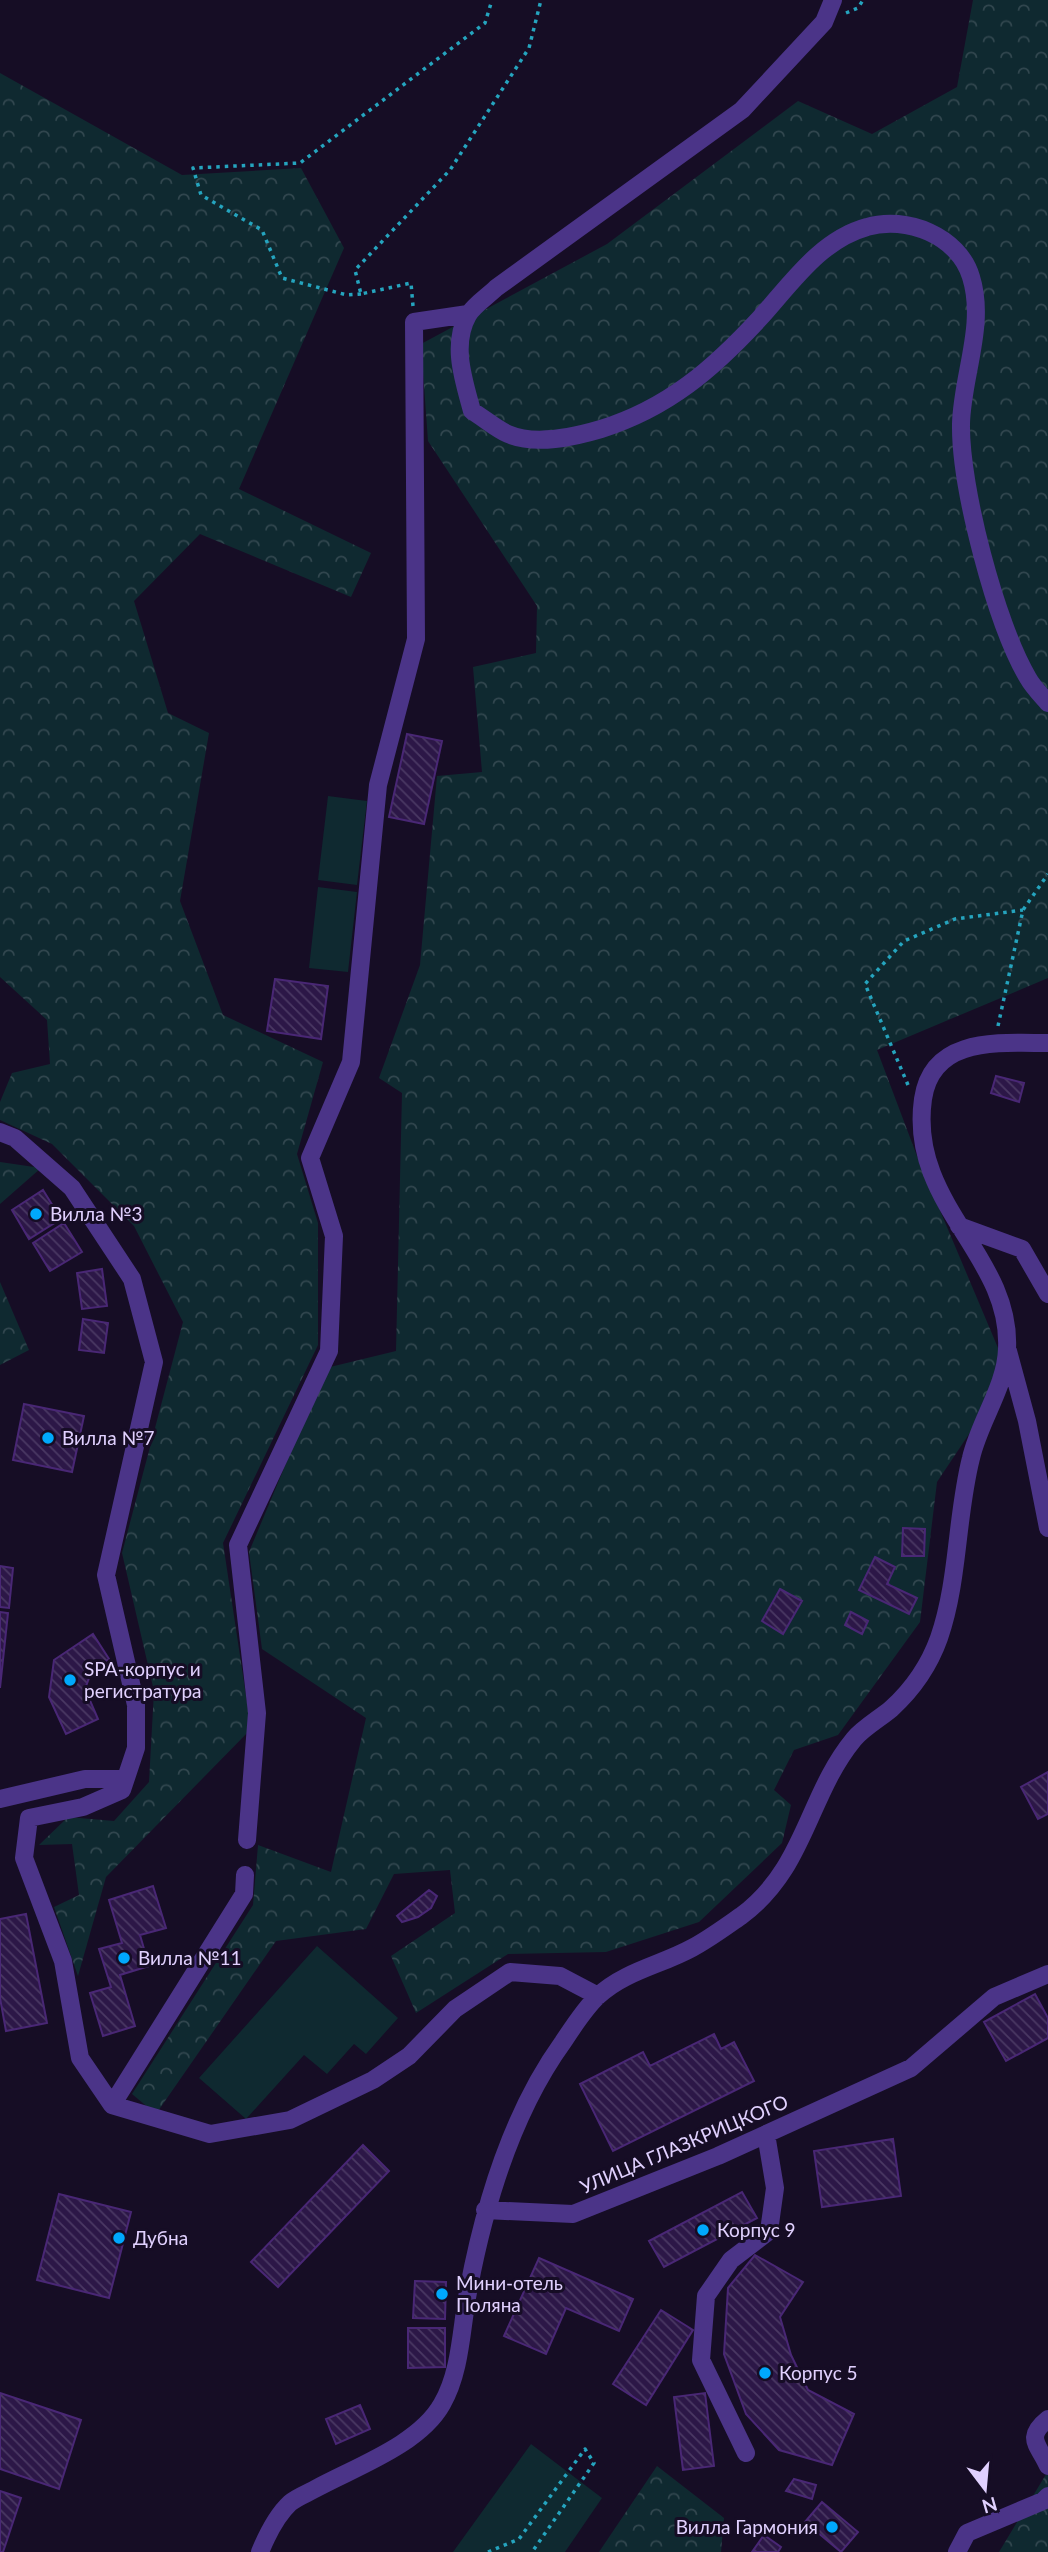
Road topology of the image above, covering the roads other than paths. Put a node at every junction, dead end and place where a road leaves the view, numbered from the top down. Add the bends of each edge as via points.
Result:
1 (833, 0) edge
2 (468, 314) junction
3 (1048, 703) edge
4 (1048, 1043) edge
5 (5, 1136) edge
6 (959, 1226) junction
7 (1048, 1294) edge
8 (1008, 1350) junction
9 (1048, 1528) edge
10 (125, 1779) junction
11 (0, 1799) edge
12 (247, 1840) dead end
13 (245, 1875) dead end
14 (1048, 1974) edge
15 (598, 1996) junction
16 (111, 2105) junction
17 (766, 2134) junction
18 (485, 2210) junction
19 (1048, 2419) edge
20 (746, 2453) dead end
21 (1048, 2466) edge
22 (1048, 2496) edge
23 (260, 2552) edge
24 (957, 2552) edge

1 - 2 street via 824,22 742,110 496,288
2 - 3 street via 460,340 461,372 472,411 509,434 544,439 577,436 665,403 715,364 831,243 868,226 902,223 935,235 956,250 971,276 976,311 961,422 964,481 1001,616 1028,679
2 - 12 street via 414,322 416,639 378,785 351,1062 310,1158 334,1236 329,1351 238,1545 257,1713
4 - 6 street via 994,1043 961,1050 938,1062 925,1083 921,1114 925,1154 933,1180
5 - 10 street via 72,1188 132,1279 153,1362 106,1574 136,1705 136,1748
6 - 7 street via 1022,1249
6 - 8 street via 1001,1300
8 - 9 street
8 - 15 street via 970,1462 950,1601 921,1676 855,1738 781,1878 744,1914 691,1948 629,1975
10 - 11 street via 85,1779
10 - 16 street via 122,1790 83,1807 29,1818 24,1858 63,1961 80,2058
13 - 16 street via 244,1894
14 - 17 street, УЛИЦА ГЛАЗКРИЦКОГО via 994,1997 911,2068
15 - 16 street via 560,1976 510,1972 455,2009 409,2056 373,2080 290,2120 209,2134
15 - 18 street via 560,2046 523,2110
17 - 18 street, УЛИЦА ГЛАЗКРИЦКОГО via 573,2214
17 - 20 street via 775,2188 769,2231 731,2260 706,2296 701,2360
18 - 23 street via 458,2359 442,2406 395,2449 290,2503 267,2533
19 - 21 street via 1034,2436
22 - 24 street via 967,2533

